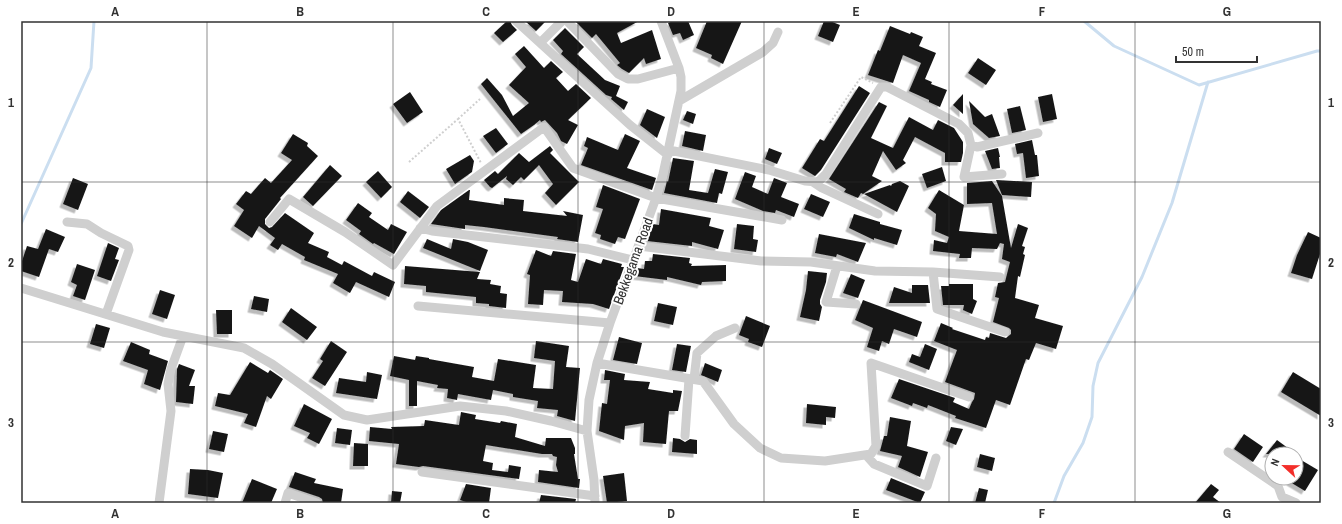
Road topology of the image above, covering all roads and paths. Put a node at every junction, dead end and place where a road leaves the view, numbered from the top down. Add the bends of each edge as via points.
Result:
1 (516, 21) edge
2 (562, 21) edge
3 (566, 21) edge
4 (661, 21) edge
5 (778, 32) dead end
6 (541, 42) junction
7 (679, 68) junction
8 (881, 87) junction
9 (480, 99) dead end
10 (679, 101) junction
11 (458, 119) junction
12 (830, 123) dead end
13 (1038, 133) dead end
14 (971, 145) junction
15 (669, 153) junction
16 (409, 162) dead end
17 (485, 171) junction
18 (1002, 174) dead end
19 (813, 182) junction
20 (656, 198) junction
21 (878, 214) dead end
22 (782, 220) dead end
23 (66, 222) dead end
24 (270, 222) dead end
25 (420, 228) junction
26 (639, 246) junction
27 (633, 260) junction
28 (838, 266) junction
29 (932, 272) junction
30 (1000, 276) dead end
31 (21, 288) edge
32 (856, 304) dead end
33 (418, 306) dead end
34 (106, 314) junction
35 (610, 323) junction
36 (734, 328) dead end
37 (1005, 332) dead end
38 (183, 336) junction
39 (597, 363) junction
40 (692, 379) junction
41 (969, 397) dead end
42 (587, 430) junction
43 (685, 436) dead end
44 (1228, 452) dead end
45 (866, 455) junction
46 (936, 458) dead end
47 (422, 472) dead end
48 (595, 499) edge
49 (159, 503) edge
50 (285, 503) edge
51 (317, 503) edge
52 (1296, 503) edge

1 - 6 street
2 - 6 street
3 - 7 street via 618,74 628,79
4 - 7 street, Bekkegama Road
5 - 10 street via 774,44 764,52
6 - 15 street via 630,125
7 - 10 street, Bekkegama Road
8 - 12 path via 861,77
8 - 14 street via 887,87 959,124 968,133
8 - 19 street via 826,174 818,182
9 - 11 path
10 - 15 street, Bekkegama Road
11 - 16 path
11 - 17 path
13 - 14 street via 977,147
14 - 18 street via 964,177
15 - 19 street via 769,170
15 - 20 street, Bekkegama Road
17 - 20 street via 544,127 573,168
17 - 25 street via 437,206
19 - 21 street
20 - 22 street
20 - 26 street, Bekkegama Road
23 - 34 street via 87,224 128,246 129,250
24 - 25 street via 289,199 345,232 393,265
25 - 27 street via 588,250
26 - 27 street, Bekkegama Road
26 - 28 street via 762,261 811,262
27 - 35 street, Bekkegama Road
28 - 29 street via 875,271
28 - 32 street via 826,302
29 - 30 street
29 - 37 street via 937,309
31 - 34 street
33 - 35 street
34 - 38 street
35 - 39 street, Bekkegama Road
36 - 40 street via 716,336 697,353
38 - 42 street via 244,348 272,364 344,415 367,420 460,406 506,411
38 - 49 street via 168,384 171,411
39 - 40 street
39 - 42 street, Bekkegama Road via 589,400
40 - 43 street
40 - 45 street via 703,381 734,424 760,448 781,458 825,461
41 - 45 street via 871,363 876,446 871,454
42 - 48 street, Bekkegama Road
44 - 52 street via 1278,486 1282,497
45 - 46 street via 874,464 927,486
47 - 48 street
50 - 51 street via 288,493

